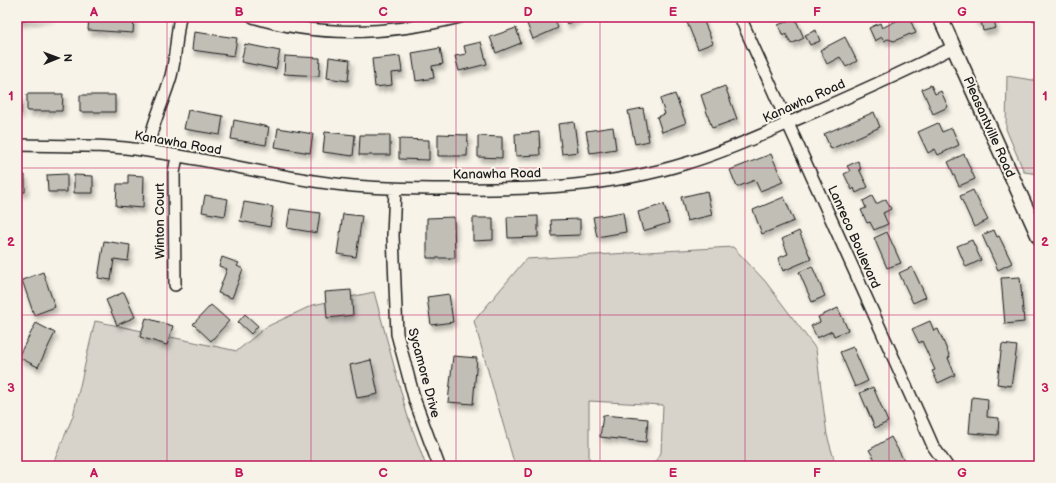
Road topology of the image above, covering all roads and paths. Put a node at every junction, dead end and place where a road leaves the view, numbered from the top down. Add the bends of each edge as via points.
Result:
1 (180, 17) edge
2 (253, 17) edge
3 (460, 17) edge
4 (740, 17) edge
5 (940, 17) edge
6 (954, 47) junction
7 (788, 124) junction
8 (17, 145) edge
9 (148, 150) junction
10 (177, 156) junction
11 (395, 189) junction
12 (1039, 236) edge
13 (175, 285) dead end
14 (438, 466) edge
15 (947, 466) edge

1 - 9 street via 171,74 149,136
2 - 3 street via 287,26 344,31 408,27
4 - 7 street, Lanreco Boulevard
5 - 6 main road, Pleasantville Road
6 - 7 street, Kanawha Road
6 - 12 main road, Pleasantville Road
7 - 11 street, Kanawha Road via 727,150 685,164 610,181 514,189
7 - 15 street, Lanreco Boulevard via 931,441
8 - 9 street, Kanawha Road
9 - 10 street, Kanawha Road
10 - 11 street, Kanawha Road via 297,180
10 - 13 street, Winton Court via 174,173
11 - 14 street, Sycamore Drive via 393,235 397,334 415,401

